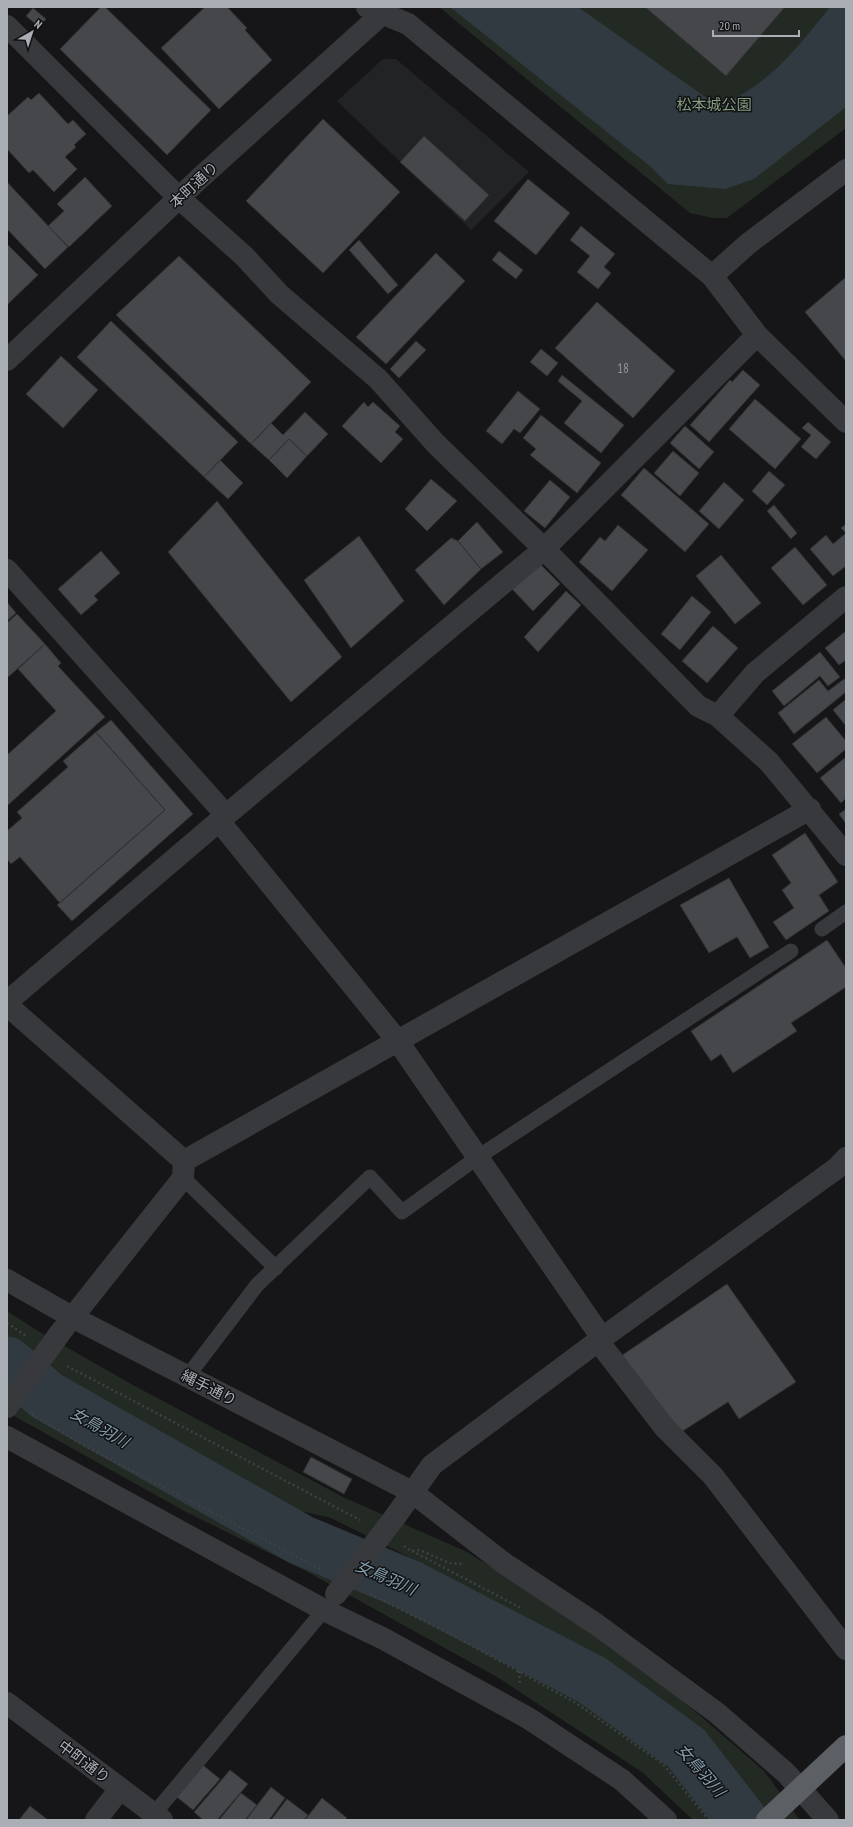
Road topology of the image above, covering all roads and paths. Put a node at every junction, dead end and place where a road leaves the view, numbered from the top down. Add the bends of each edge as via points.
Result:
1 (376, 9) edge
2 (7, 26) edge
3 (846, 170) edge
4 (179, 198) junction
5 (712, 276) junction
6 (757, 334) junction
7 (7, 360) edge
8 (846, 422) edge
9 (544, 550) junction
10 (7, 570) edge
11 (846, 597) edge
12 (718, 716) junction
13 (810, 809) junction
14 (222, 818) junction
15 (846, 855) edge
16 (846, 912) edge
17 (822, 929) dead end
18 (791, 951) dead end
19 (7, 1002) edge
20 (7, 1005) edge
21 (397, 1040) junction
22 (478, 1157) junction
23 (846, 1158) edge
24 (184, 1169) junction
25 (276, 1268) junction
26 (7, 1280) edge
27 (7, 1323) edge
28 (66, 1325) junction
29 (31, 1339) dead end
30 (600, 1339) junction
31 (64, 1365) dead end
32 (187, 1376) junction
33 (7, 1407) edge
34 (28, 1412) dead end
35 (7, 1437) edge
36 (412, 1492) junction
37 (344, 1511) dead end
38 (420, 1550) dead end
39 (411, 1551) dead end
40 (468, 1565) dead end
41 (325, 1571) dead end
42 (365, 1591) dead end
43 (330, 1602) junction
44 (522, 1608) dead end
45 (846, 1649) edge
46 (519, 1671) junction
47 (520, 1688) dead end
48 (7, 1703) edge
49 (846, 1746) edge
50 (120, 1789) junction
51 (797, 1792) junction
52 (158, 1817) edge
53 (708, 1819) edge
54 (96, 1820) edge
55 (666, 1820) edge
56 (767, 1820) edge
57 (828, 1820) edge

1 - 4 street, 本町通り
1 - 5 street via 408,24
2 - 4 street
3 - 5 street via 749,243
4 - 7 street, 本町通り
4 - 9 street via 244,256 279,294 378,379 436,444
5 - 6 street
6 - 8 street
6 - 9 street
9 - 12 street via 698,706
9 - 14 street
10 - 14 street
11 - 12 street via 755,673
12 - 13 street via 769,762
13 - 15 street
13 - 21 street via 608,925
14 - 19 street
14 - 21 street
16 - 17 lane
18 - 22 lane
20 - 24 street
21 - 22 street
21 - 24 street
22 - 25 lane via 402,1212 370,1177
22 - 30 street
23 - 30 street via 837,1168
24 - 25 lane
24 - 28 street
25 - 32 lane via 257,1285
26 - 28 street, 縄手通り
27 - 29 path
28 - 32 street, 縄手通り
28 - 33 street, bridge
30 - 36 street via 432,1465
30 - 45 street via 665,1428 714,1476
31 - 37 path
32 - 36 street, 縄手通り
34 - 41 path via 85,1446
35 - 43 street
36 - 43 street, bridge
36 - 51 street, 縄手通り via 505,1564 596,1624 717,1713 786,1773
38 - 40 path via 449,1563
39 - 44 path
42 - 46 path
43 - 52 lane
43 - 55 street via 384,1639 528,1718 622,1780
46 - 47 path
46 - 53 path via 576,1703 663,1764
48 - 50 street, 中町通り
49 - 51 highway
50 - 52 street, 中町通り
50 - 54 street
51 - 56 highway
51 - 57 street, 縄手通り

